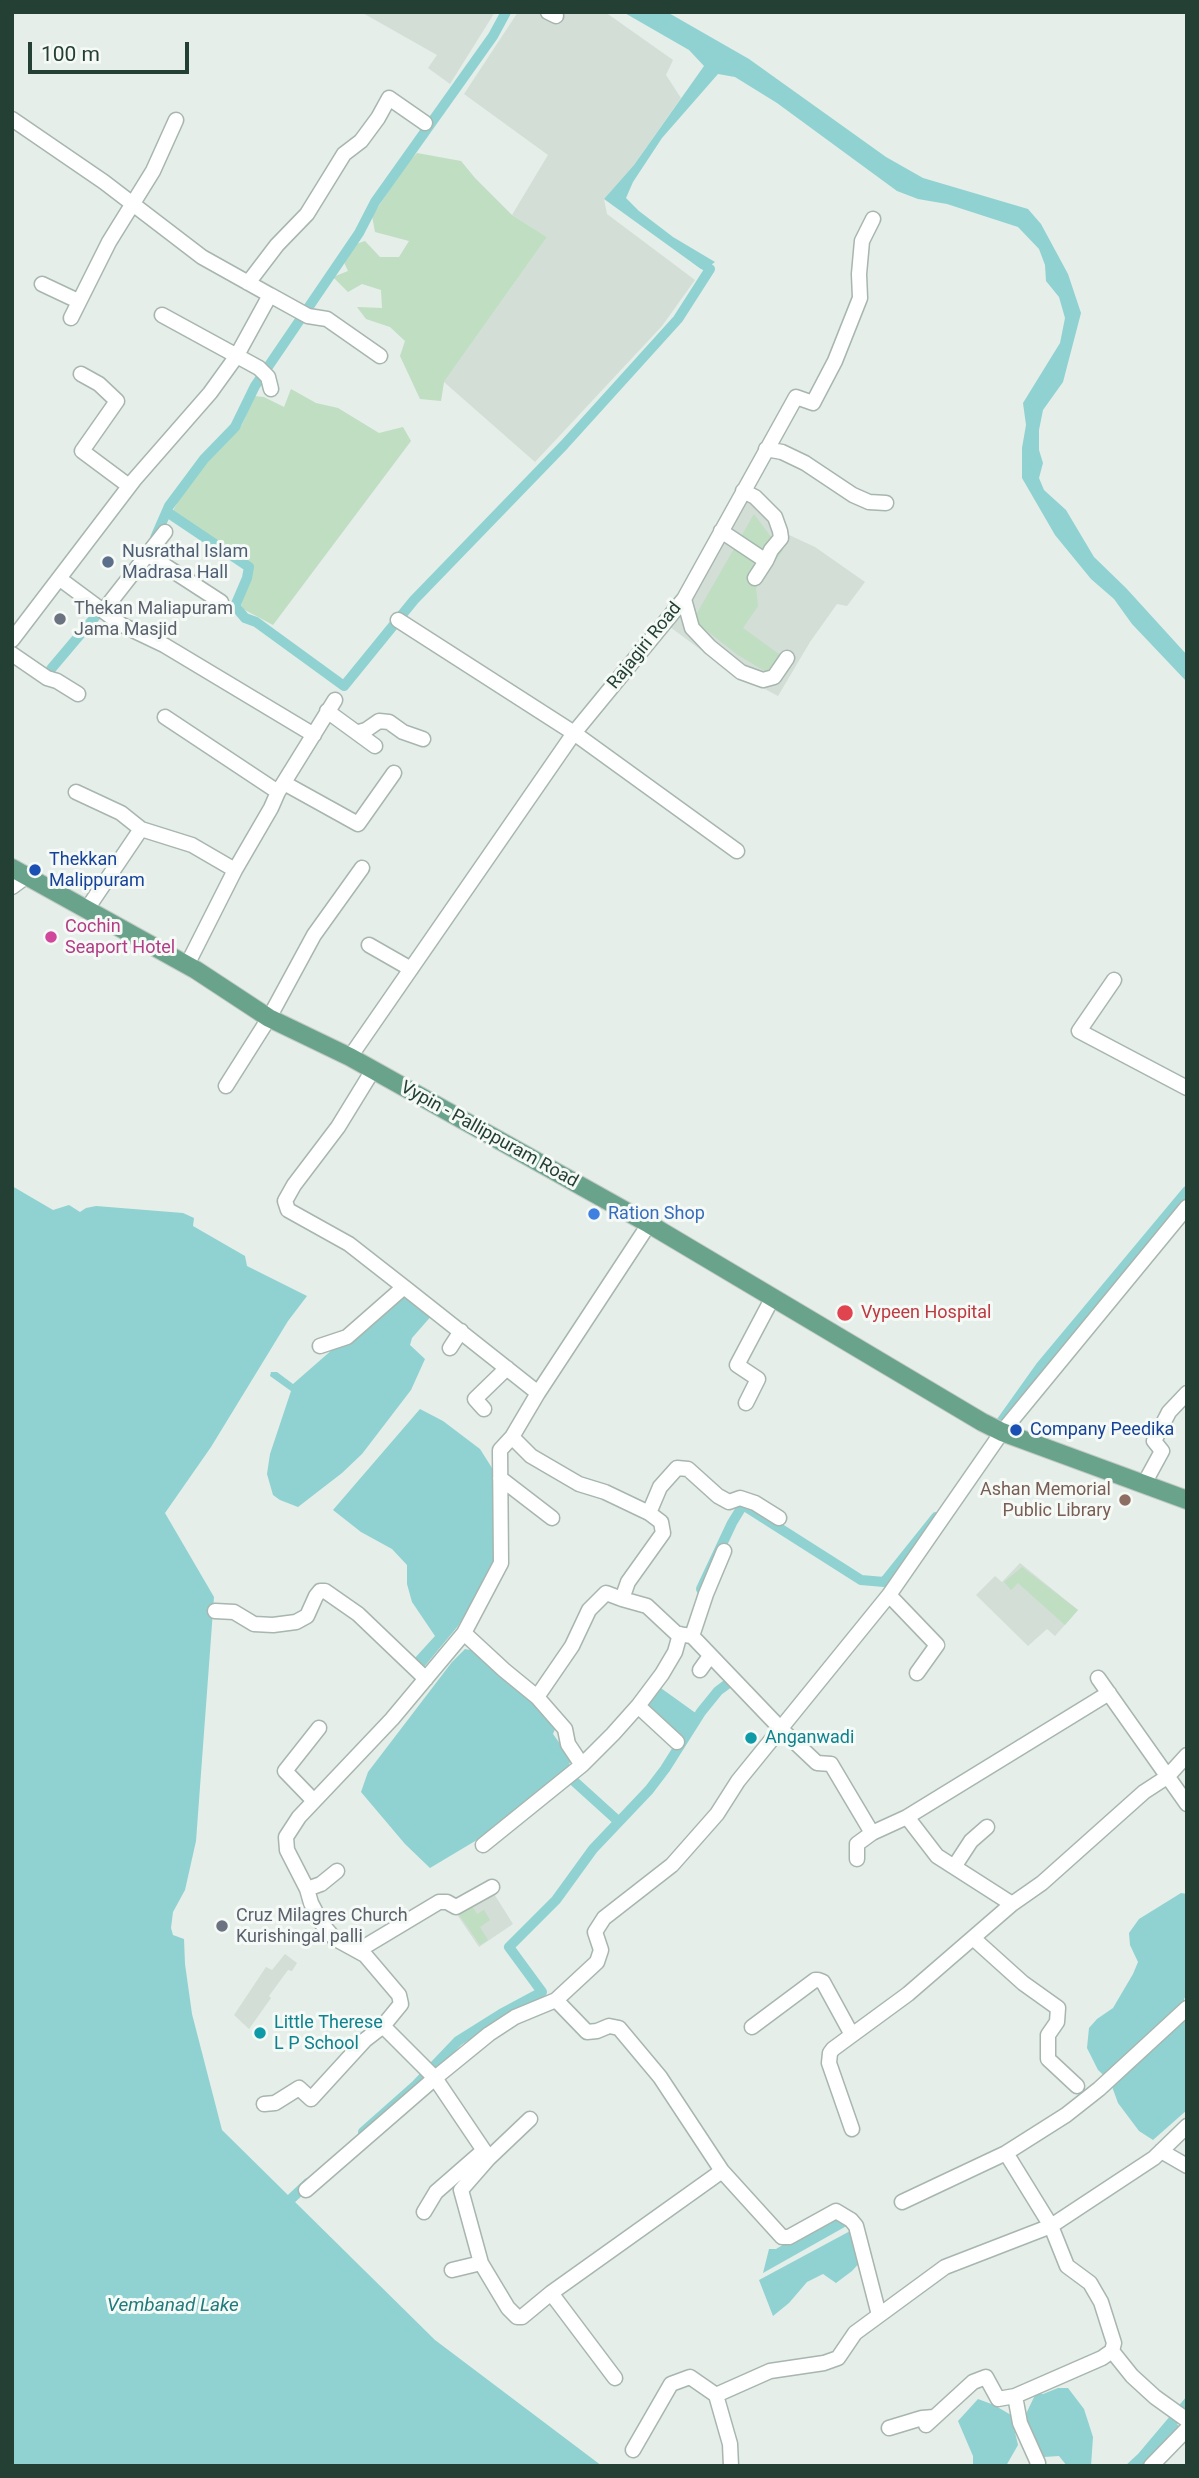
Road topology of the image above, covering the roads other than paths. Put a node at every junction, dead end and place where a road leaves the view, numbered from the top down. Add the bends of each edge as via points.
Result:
1 (12, 119) edge
2 (176, 120) dead end
3 (425, 122) dead end
4 (133, 206) junction
5 (873, 219) dead end
6 (248, 283) junction
7 (42, 284) dead end
8 (270, 295) junction
9 (78, 301) junction
10 (162, 315) dead end
11 (71, 318) dead end
12 (236, 356) junction
13 (380, 356) dead end
14 (81, 374) dead end
15 (266, 378) dead end
16 (766, 449) junction
17 (129, 486) junction
18 (743, 491) junction
19 (886, 503) dead end
20 (721, 531) junction
21 (165, 532) dead end
22 (148, 554) junction
23 (766, 561) junction
24 (755, 578) dead end
25 (60, 579) junction
26 (684, 599) junction
27 (221, 602) dead end
28 (102, 609) junction
29 (398, 620) dead end
30 (12, 640) edge
31 (12, 654) edge
32 (787, 658) dead end
33 (78, 694) dead end
34 (165, 717) dead end
35 (359, 732) junction
36 (574, 733) junction
37 (314, 735) junction
38 (423, 739) dead end
39 (375, 746) dead end
40 (394, 773) dead end
41 (281, 787) junction
42 (76, 792) dead end
43 (141, 829) junction
44 (737, 851) dead end
45 (362, 868) dead end
46 (234, 870) junction
47 (19, 872) edge
48 (12, 887) edge
49 (87, 909) junction
50 (369, 945) dead end
51 (187, 965) junction
52 (411, 969) junction
53 (1114, 980) dead end
54 (269, 1018) junction
55 (350, 1057) junction
56 (373, 1070) junction
57 (226, 1086) dead end
58 (1187, 1088) edge
59 (1186, 1211) edge
60 (649, 1224) junction
61 (404, 1286) junction
62 (773, 1297) junction
63 (461, 1331) junction
64 (320, 1346) dead end
65 (450, 1348) dead end
66 (507, 1368) junction
67 (538, 1393) junction
68 (1187, 1393) edge
69 (746, 1403) dead end
70 (484, 1409) dead end
71 (996, 1429) junction
72 (512, 1437) junction
73 (500, 1478) junction
74 (1144, 1484) junction
75 (1187, 1500) edge
76 (649, 1513) junction
77 (552, 1518) dead end
78 (779, 1518) dead end
79 (724, 1551) dead end
80 (889, 1595) junction
81 (622, 1599) junction
82 (215, 1611) dead end
83 (464, 1633) junction
84 (686, 1635) junction
85 (710, 1656) junction
86 (700, 1670) dead end
87 (917, 1672) dead end
88 (1098, 1678) dead end
89 (426, 1679) junction
90 (1110, 1693) junction
91 (537, 1697) junction
92 (638, 1706) junction
93 (319, 1728) dead end
94 (782, 1730) junction
95 (677, 1742) dead end
96 (1187, 1755) edge
97 (576, 1770) junction
98 (1167, 1777) junction
99 (314, 1801) junction
100 (1187, 1804) edge
101 (907, 1817) junction
102 (987, 1827) dead end
103 (873, 1833) junction
104 (483, 1845) dead end
105 (857, 1859) dead end
106 (954, 1867) junction
107 (337, 1871) dead end
108 (492, 1888) dead end
109 (307, 1889) junction
110 (1012, 1904) junction
111 (973, 1938) junction
112 (359, 1950) junction
113 (556, 2000) junction
114 (1187, 2008) edge
115 (383, 2026) junction
116 (752, 2027) dead end
117 (852, 2035) junction
118 (431, 2074) junction
119 (1077, 2086) dead end
120 (264, 2104) dead end
121 (530, 2119) dead end
122 (1187, 2126) edge
123 (852, 2129) dead end
124 (1161, 2151) junction
125 (1006, 2153) junction
126 (486, 2154) junction
127 (1187, 2166) edge
128 (722, 2171) junction
129 (306, 2190) dead end
130 (902, 2202) dead end
131 (424, 2212) dead end
132 (1051, 2226) junction
133 (481, 2263) junction
134 (452, 2270) dead end
135 (551, 2294) junction
136 (879, 2315) junction
137 (1112, 2351) junction
138 (615, 2378) dead end
139 (716, 2395) junction
140 (1015, 2396) junction
141 (1182, 2417) edge
142 (889, 2428) dead end
143 (1187, 2429) edge
144 (633, 2450) dead end
145 (731, 2466) edge
146 (1037, 2466) edge
147 (1151, 2466) edge

1 - 4 street
2 - 4 street
3 - 6 street via 389,98 360,141 344,154 307,215 277,244
4 - 6 street via 202,257
4 - 9 street
5 - 16 street, Rajagiri Road via 862,241 860,298 835,361 813,403 796,397
6 - 8 street
7 - 9 street
8 - 12 street
8 - 13 street via 305,314 327,319
9 - 11 street
10 - 12 street
12 - 15 street
12 - 17 street
14 - 17 street via 117,401 82,451
16 - 18 street, Rajagiri Road
16 - 19 street via 805,463 853,495
17 - 25 street
18 - 20 street, Rajagiri Road
18 - 23 street via 775,517 780,531
20 - 23 street
20 - 26 street, Rajagiri Road
21 - 22 street
22 - 27 street
22 - 28 street
23 - 24 street
25 - 28 street
25 - 30 street
26 - 32 street via 692,628 741,672 763,680 774,677
26 - 36 street, Rajagiri Road
28 - 37 street via 122,625 164,645
29 - 36 street
31 - 33 street
34 - 41 street
35 - 37 street via 331,705
35 - 38 street via 379,721 389,722
35 - 39 street
36 - 44 street
36 - 52 street, Rajagiri Road
37 - 41 street
40 - 41 street via 358,824
41 - 46 street
42 - 43 street via 121,813
43 - 46 street via 192,845
43 - 49 street
45 - 54 street via 314,935
46 - 51 street
47 - 48 street
47 - 49 main road, Vypin - Pallippuram Road
49 - 51 main road, Vypin - Pallippuram Road
50 - 52 street
51 - 54 main road, Vypin - Pallippuram Road
52 - 55 street, Rajagiri Road
53 - 58 street via 1079,1031
54 - 55 main road, Vypin - Pallippuram Road
54 - 57 street
55 - 56 main road, Vypin - Pallippuram Road
56 - 60 main road, Vypin - Pallippuram Road
56 - 61 street via 285,1201 288,1210 349,1244
59 - 71 street
60 - 62 main road, Vypin - Pallippuram Road
60 - 67 street
61 - 63 street
61 - 64 street via 347,1337
62 - 69 street via 737,1365 758,1379
62 - 71 main road, Vypin - Pallippuram Road
63 - 65 street
63 - 66 street
66 - 67 street
66 - 70 street via 475,1399
67 - 72 street
68 - 74 street via 1169,1412 1154,1441 1162,1451
71 - 74 main road, Vypin - Pallippuram Road
71 - 80 street
72 - 73 street via 500,1450
72 - 76 street via 531,1456 579,1484
73 - 77 street
73 - 83 street via 501,1563
74 - 75 main road, Vypin - Pallippuram Road
76 - 78 street via 660,1487 677,1468 688,1469 729,1502 740,1498
76 - 81 street via 661,1522 663,1533 628,1582
79 - 84 street
80 - 87 street via 937,1645
80 - 94 street
81 - 84 street via 646,1605
81 - 91 street via 606,1593 589,1610 572,1646
82 - 89 street via 229,1610 254,1624 296,1622 307,1616 316,1595 326,1591 358,1614
83 - 89 street
83 - 91 street
84 - 85 street
84 - 92 street
85 - 86 street
85 - 94 street
88 - 90 street
89 - 99 street
90 - 98 street
90 - 101 street
91 - 97 street via 565,1729
92 - 95 street
92 - 97 street
93 - 99 street via 285,1771
94 - 103 street via 817,1763 827,1762 835,1768
94 - 113 street via 672,1865 604,1917 595,1932 601,1950 597,1962
96 - 98 street
97 - 104 street
98 - 100 street
98 - 110 street
99 - 109 street via 286,1837 287,1850
101 - 103 street
101 - 106 street via 937,1856
102 - 106 street
103 - 105 street via 857,1844
106 - 110 street
107 - 109 street
108 - 112 street via 456,1907 439,1902
109 - 112 street via 321,1924 334,1938
110 - 111 street
111 - 117 street
111 - 119 street via 1058,2008 1057,2022 1048,2035 1048,2059
112 - 115 street via 402,2000
113 - 118 street via 515,2017
113 - 128 street via 587,2032 619,2028 660,2077
114 - 125 street via 1099,2089
115 - 118 street
115 - 120 street via 311,2099 299,2088 275,2103
116 - 117 street via 818,1980
117 - 123 street via 829,2059
118 - 126 street
118 - 129 street
121 - 126 street
122 - 124 street
124 - 127 street
124 - 132 street
125 - 130 street
125 - 132 street
126 - 131 street via 436,2192
126 - 133 street via 461,2190
128 - 135 street
128 - 136 street via 782,2237 836,2211 852,2220
132 - 136 street via 945,2267
132 - 137 street via 1067,2266 1090,2283 1101,2302 1114,2343
133 - 134 street
133 - 135 street via 517,2317
135 - 138 street
136 - 139 street via 855,2333 838,2358 770,2371
137 - 140 street
137 - 141 street via 1132,2376
139 - 144 street via 690,2377 671,2384
139 - 145 street via 730,2444
140 - 142 street via 998,2399 986,2377 973,2382 930,2421 922,2418
140 - 146 street
143 - 147 street

